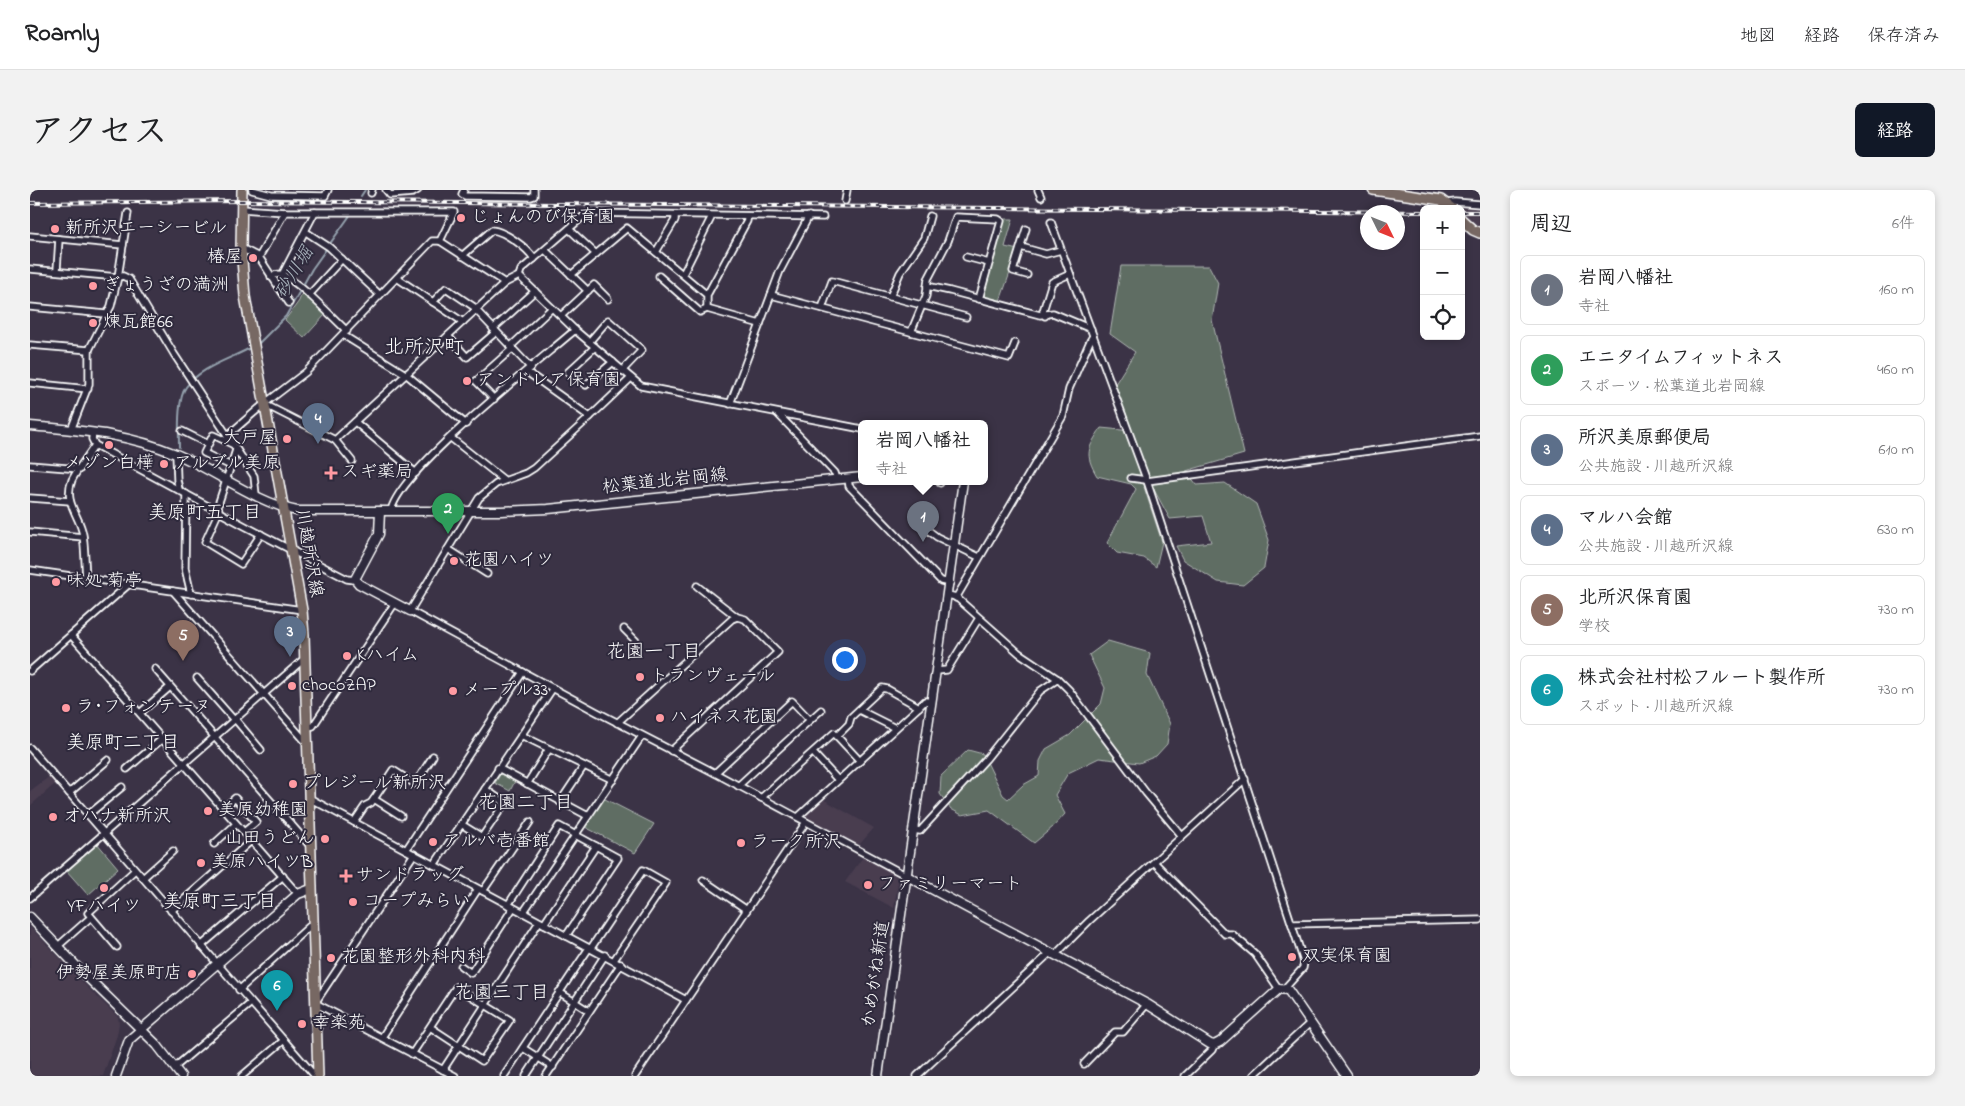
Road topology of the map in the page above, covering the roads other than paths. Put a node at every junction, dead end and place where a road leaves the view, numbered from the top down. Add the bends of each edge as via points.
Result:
1 (242, 190) edge
2 (252, 190) edge
3 (328, 190) edge
4 (386, 190) edge
5 (418, 190) edge
6 (464, 190) edge
7 (534, 190) edge
8 (847, 190) edge
9 (1038, 190) edge
10 (1373, 190) edge
11 (266, 192) edge
12 (1041, 197) dead end
13 (845, 201) dead end
14 (1480, 204) edge
15 (1448, 205) edge
16 (1452, 205) edge
17 (242, 209) junction
18 (285, 212) junction
19 (315, 212) junction
20 (128, 213) dead end
21 (675, 215) junction
22 (712, 216) junction
23 (747, 216) junction
24 (809, 216) junction
25 (930, 216) dead end
26 (823, 217) dead end
27 (1051, 222) dead end
28 (1465, 223) edge
29 (1026, 228) dead end
30 (569, 229) junction
31 (306, 232) junction
32 (1480, 233) edge
33 (30, 236) edge
34 (59, 239) junction
35 (440, 241) junction
36 (123, 245) junction
37 (1021, 247) junction
38 (241, 248) junction
39 (544, 250) junction
40 (1061, 250) junction
41 (656, 252) junction
42 (596, 254) junction
43 (462, 256) junction
44 (966, 256) dead end
45 (259, 257) junction
46 (342, 259) junction
47 (534, 259) junction
48 (989, 263) junction
49 (30, 268) edge
50 (57, 270) junction
51 (683, 274) junction
52 (1070, 274) junction
53 (282, 275) junction
54 (571, 275) junction
55 (1027, 275) dead end
56 (519, 276) junction
57 (659, 276) dead end
58 (118, 277) junction
59 (271, 277) junction
60 (397, 278) junction
61 (505, 283) junction
62 (927, 286) junction
63 (534, 291) junction
64 (588, 291) junction
65 (309, 295) junction
66 (707, 295) junction
67 (771, 295) junction
68 (380, 296) junction
69 (890, 297) junction
70 (608, 299) dead end
71 (979, 299) junction
72 (433, 302) junction
73 (289, 303) dead end
74 (922, 306) junction
75 (30, 307) edge
76 (552, 308) junction
77 (822, 308) junction
78 (707, 309) junction
79 (476, 310) junction
80 (106, 314) junction
81 (561, 316) junction
82 (1045, 316) junction
83 (966, 317) dead end
84 (463, 322) junction
85 (760, 324) junction
86 (1091, 329) junction
87 (494, 330) junction
88 (575, 330) junction
89 (911, 332) junction
90 (345, 333) junction
91 (448, 336) junction
92 (1093, 336) junction
93 (589, 342) junction
94 (1015, 343) dead end
95 (30, 345) edge
96 (595, 347) junction
97 (511, 348) junction
98 (88, 350) junction
99 (612, 362) junction
100 (529, 370) junction
101 (622, 371) junction
102 (407, 375) junction
103 (631, 378) junction
104 (30, 383) edge
105 (88, 389) junction
106 (494, 399) junction
107 (264, 404) junction
108 (730, 404) junction
109 (777, 413) junction
110 (590, 417) junction
111 (355, 422) junction
112 (466, 424) junction
113 (30, 426) edge
114 (858, 428) edge
115 (71, 430) junction
116 (182, 431) dead end
117 (92, 432) junction
118 (227, 436) junction
119 (1480, 436) edge
120 (451, 438) junction
121 (335, 440) junction
122 (208, 444) junction
123 (232, 444) junction
124 (95, 445) junction
125 (236, 450) junction
126 (176, 454) junction
127 (352, 461) dead end
128 (30, 465) edge
129 (231, 466) junction
130 (80, 469) junction
131 (416, 473) junction
132 (858, 477) edge
133 (848, 478) junction
134 (1131, 478) dead end
135 (227, 479) junction
136 (836, 479) junction
137 (504, 480) junction
138 (1146, 481) junction
139 (962, 485) edge
140 (183, 492) junction
141 (256, 495) junction
142 (30, 498) edge
143 (70, 501) junction
144 (284, 508) junction
145 (219, 511) junction
146 (380, 511) junction
147 (391, 511) junction
148 (471, 511) junction
149 (929, 531) dead end
150 (30, 532) edge
151 (261, 534) junction
152 (83, 537) junction
153 (955, 545) junction
154 (448, 549) junction
155 (291, 550) junction
156 (979, 558) junction
157 (30, 570) edge
158 (487, 574) dead end
159 (86, 578) junction
160 (355, 580) junction
161 (950, 583) junction
162 (128, 585) junction
163 (697, 586) dead end
164 (173, 591) junction
165 (191, 594) junction
166 (948, 595) junction
167 (956, 598) junction
168 (395, 603) junction
169 (302, 610) junction
170 (410, 611) junction
171 (737, 617) junction
172 (979, 618) junction
173 (624, 629) dead end
174 (71, 635) junction
175 (636, 641) dead end
176 (305, 658) junction
177 (155, 669) dead end
178 (937, 670) junction
179 (30, 671) edge
180 (523, 672) junction
181 (197, 678) dead end
182 (1058, 679) junction
183 (170, 687) junction
184 (553, 688) junction
185 (264, 695) junction
186 (932, 702) junction
187 (919, 706) junction
188 (821, 710) dead end
189 (859, 710) junction
190 (140, 713) junction
191 (234, 720) junction
192 (810, 720) junction
193 (617, 723) junction
194 (307, 727) junction
195 (895, 728) junction
196 (521, 735) junction
197 (642, 736) junction
198 (837, 736) junction
199 (214, 737) junction
200 (162, 739) junction
201 (308, 744) junction
202 (30, 748) edge
203 (549, 749) junction
204 (261, 750) dead end
205 (671, 751) junction
206 (813, 753) junction
207 (433, 756) dead end
208 (108, 760) dead end
209 (860, 761) junction
210 (184, 764) junction
211 (584, 766) junction
212 (498, 768) junction
213 (127, 769) dead end
214 (715, 773) junction
215 (1245, 779) junction
216 (612, 780) junction
217 (838, 780) junction
218 (528, 784) junction
219 (738, 786) junction
220 (122, 787) dead end
221 (485, 789) junction
222 (69, 793) junction
223 (309, 798) junction
224 (761, 798) junction
225 (374, 799) junction
226 (560, 802) junction
227 (223, 809) junction
228 (88, 815) junction
229 (401, 816) dead end
230 (588, 816) junction
231 (798, 817) junction
232 (354, 822) junction
233 (530, 822) dead end
234 (806, 822) junction
235 (236, 824) junction
236 (461, 824) junction
237 (914, 830) junction
238 (244, 832) junction
239 (104, 834) junction
240 (574, 835) junction
241 (1182, 836) junction
242 (252, 840) junction
243 (214, 844) dead end
244 (596, 846) junction
245 (310, 847) junction
246 (406, 850) junction
247 (173, 851) dead end
248 (414, 854) junction
249 (1155, 863) junction
250 (434, 865) junction
251 (136, 870) junction
252 (283, 876) junction
253 (908, 876) junction
254 (143, 878) junction
255 (703, 880) dead end
256 (311, 889) junction
257 (481, 890) junction
258 (298, 894) junction
259 (30, 898) edge
260 (511, 907) junction
261 (747, 910) junction
262 (171, 911) junction
263 (523, 913) junction
264 (30, 917) edge
265 (91, 917) junction
266 (1480, 920) edge
267 (313, 923) junction
268 (542, 923) junction
269 (1292, 924) junction
270 (566, 936) junction
271 (201, 946) junction
272 (57, 947) junction
273 (117, 947) dead end
274 (590, 948) junction
275 (1054, 953) junction
276 (605, 955) junction
277 (614, 960) junction
278 (217, 964) junction
279 (621, 964) junction
280 (461, 966) dead end
281 (1282, 989) junction
282 (239, 990) junction
283 (559, 992) junction
284 (686, 1000) junction
285 (575, 1002) junction
286 (250, 1003) junction
287 (316, 1003) junction
288 (1147, 1004) junction
289 (485, 1005) junction
290 (590, 1011) junction
291 (1310, 1023) junction
292 (430, 1027) junction
293 (142, 1030) junction
294 (382, 1037) junction
295 (283, 1041) junction
296 (1214, 1045) junction
297 (458, 1046) junction
298 (523, 1048) junction
299 (412, 1054) junction
300 (538, 1057) junction
301 (1084, 1064) dead end
302 (175, 1067) junction
303 (553, 1067) junction
304 (443, 1070) junction
305 (315, 1074) edge
306 (116, 1076) edge
307 (181, 1076) edge
308 (242, 1076) edge
309 (455, 1076) edge
310 (504, 1076) edge
311 (526, 1076) edge
312 (546, 1076) edge
313 (635, 1076) edge
314 (878, 1076) edge
315 (917, 1076) edge
316 (1185, 1076) edge
317 (1252, 1076) edge
318 (1347, 1076) edge

1 - 17 main road, 川越所沢線
2 - 11 street
3 - 11 street via 325,196
4 - 5 street via 390,195 413,194
6 - 7 street via 462,194 465,196 531,197
8 - 13 street
9 - 12 street
10 - 15 main road via 1436,198
14 - 16 street via 1456,202
17 - 18 street
17 - 38 main road, 川越所沢線
18 - 19 street
18 - 45 street
19 - 31 street
19 - 35 street via 454,212
20 - 36 street
21 - 22 street
21 - 30 street via 589,213
21 - 41 street
22 - 23 street
22 - 51 street
23 - 24 street
23 - 66 street
24 - 26 street
24 - 67 street
25 - 69 street via 924,238 900,273
27 - 40 street
28 - 32 main road
29 - 37 street
30 - 39 street
30 - 42 street
31 - 46 street
31 - 53 street
33 - 34 street
34 - 36 street
34 - 50 street
35 - 43 street
35 - 60 street via 432,241
36 - 58 street
37 - 40 street via 1046,254
37 - 55 street via 1013,271
38 - 45 street
38 - 107 main road, 川越所沢線 via 245,296
39 - 47 street
39 - 54 street
40 - 52 street
41 - 42 street via 627,228
41 - 51 street
42 - 54 street
43 - 47 street via 492,230 498,230
43 - 61 street
44 - 48 street
45 - 59 street
46 - 65 street
46 - 68 street
47 - 56 street
48 - 62 street via 1000,220 956,217
48 - 71 street
49 - 50 street
50 - 58 street
51 - 66 street
52 - 82 street via 1052,282 1043,311
52 - 86 street
53 - 59 street
53 - 65 street
54 - 64 street
56 - 61 street
56 - 63 street
57 - 78 street via 700,312
58 - 80 street
58 - 118 street via 129,279
59 - 73 street
60 - 68 street
60 - 72 street
61 - 79 street
62 - 71 street
62 - 74 street
63 - 76 street
63 - 87 street
64 - 70 street via 594,285
64 - 81 street
65 - 90 street
66 - 78 street
67 - 77 street
67 - 85 street
68 - 90 street
69 - 74 street
69 - 77 street via 832,281
71 - 82 street
72 - 79 street via 446,288
72 - 84 street
74 - 83 street
74 - 89 street
75 - 80 street
76 - 81 street
76 - 97 street
77 - 89 street
78 - 85 street
79 - 84 street
79 - 87 street
80 - 98 street
81 - 88 street
82 - 86 street via 1053,313
84 - 91 street
85 - 108 street
86 - 92 street
87 - 91 street via 467,357
87 - 97 street
88 - 93 street
88 - 100 street
89 - 94 street via 1008,358
90 - 102 street
90 - 107 street via 306,372
91 - 102 street
92 - 138 street
92 - 156 street via 1070,386 1063,416
93 - 96 street
93 - 101 street via 608,320 642,350
95 - 98 street
96 - 99 street
96 - 99 street via 568,372 586,385
97 - 100 street
97 - 106 street via 476,381
98 - 105 street
99 - 101 street
100 - 106 street
100 - 110 street
101 - 103 street
102 - 111 street
102 - 112 street
103 - 108 street via 645,388
103 - 110 street
104 - 105 street
105 - 115 street
106 - 112 street
107 - 118 street
107 - 121 street
107 - 144 main road, 川越所沢線
108 - 109 street
109 - 114 street
109 - 136 street via 835,473
110 - 137 street via 534,468
111 - 121 street
111 - 131 street
112 - 120 street
113 - 115 street, 松葉道北岩岡線
115 - 117 street, 松葉道北岩岡線
116 - 122 street
117 - 124 street
117 - 126 street, 松葉道北岩岡線 via 138,440
118 - 123 street
119 - 138 street
120 - 131 street
120 - 137 street
121 - 127 street
122 - 123 street via 213,435
122 - 129 street via 204,453
123 - 125 street
124 - 130 street
124 - 140 street
125 - 129 street
125 - 141 street via 254,476
126 - 135 street, 松葉道北岩岡線
126 - 140 street via 177,480
128 - 130 street
129 - 135 street
130 - 143 street via 72,481
131 - 147 street via 393,502
132 - 133 street, 松葉道北岩岡線
133 - 136 street, 松葉道北岩岡線
133 - 161 street via 849,486 914,554 941,581
134 - 138 street
135 - 141 street, 松葉道北岩岡線
135 - 145 street
136 - 148 street, 松葉道北岩岡線 via 548,509
137 - 148 street via 483,494
138 - 215 street
139 - 153 street, かめがね新道
140 - 145 street
140 - 165 street via 185,568
141 - 144 street, 松葉道北岩岡線
142 - 143 street
143 - 152 street
144 - 146 street, 松葉道北岩岡線 via 297,511
144 - 155 main road, 川越所沢線
145 - 151 street
145 - 151 street via 205,542 241,564
146 - 147 street, 松葉道北岩岡線
146 - 160 street via 379,534
147 - 148 street, 松葉道北岩岡線
148 - 154 street
149 - 153 street
150 - 152 street
151 - 155 street
152 - 159 street
153 - 156 street
153 - 161 street, かめがね新道
154 - 158 street
154 - 170 street
155 - 160 street
155 - 169 main road, 川越所沢線
156 - 167 street
157 - 159 street
159 - 162 street
160 - 168 street
161 - 166 street, かめがね新道
162 - 164 street
162 - 174 street
163 - 171 street
164 - 165 street
164 - 185 street
165 - 169 street
166 - 167 street
166 - 178 street, かめがね新道
167 - 172 street
168 - 170 street
168 - 194 street via 313,726
169 - 176 main road, 川越所沢線
170 - 180 street
171 - 193 street
171 - 205 street via 745,619 778,652
172 - 178 street via 947,670
172 - 182 street
173 - 175 street
174 - 179 street
174 - 190 street
176 - 185 street
176 - 194 main road, 川越所沢線
177 - 183 street
178 - 186 street, かめがね新道
180 - 184 street
180 - 246 street
181 - 191 street
182 - 237 street via 1040,691 986,759 920,831
182 - 241 street
183 - 190 street
183 - 199 street
184 - 193 street
184 - 196 street
185 - 191 street
185 - 201 street
186 - 187 street via 925,701
186 - 237 street, かめがね新道
187 - 189 street via 884,688
187 - 195 street
188 - 192 street
189 - 195 street
189 - 198 street
190 - 200 street
191 - 199 street
191 - 204 street
192 - 214 street via 792,701
192 - 219 street
193 - 197 street
194 - 201 main road, 川越所沢線
195 - 209 street
196 - 203 street
196 - 212 street
197 - 205 street
197 - 216 street
198 - 206 street via 834,734
198 - 209 street
199 - 210 street
199 - 245 street
200 - 210 street
200 - 213 street
201 - 223 main road, 川越所沢線
202 - 222 street
203 - 211 street
203 - 218 street
205 - 214 street
206 - 217 street
206 - 224 street
207 - 225 street via 415,784 393,770
208 - 222 street
209 - 217 street
210 - 227 street
210 - 239 street
211 - 216 street
211 - 226 street
212 - 218 street
212 - 221 street
214 - 219 street
215 - 241 street
215 - 269 street
216 - 230 street
217 - 231 street
218 - 226 street
219 - 224 street
220 - 228 street
221 - 236 street
221 - 236 street via 505,803 482,838
222 - 228 street
223 - 232 street
223 - 245 main road, 川越所沢線
224 - 231 street
225 - 229 street
225 - 232 street
226 - 230 street
227 - 235 street
227 - 238 street via 236,798 256,822
228 - 239 street
230 - 240 street
231 - 234 street
232 - 246 street
233 - 257 street
234 - 253 street
234 - 261 street
235 - 238 street
235 - 243 street
236 - 250 street
237 - 253 street, かめがね新道
238 - 242 street
239 - 251 street
239 - 259 street
240 - 244 street
240 - 260 street via 559,826
240 - 263 street
241 - 249 street
242 - 252 street
242 - 262 street
244 - 268 street
244 - 270 street via 618,858
245 - 256 main road, 川越所沢線
246 - 248 street
247 - 254 street
248 - 250 street
248 - 287 street
249 - 275 street
249 - 281 street via 1225,934 1232,934 1254,954
250 - 257 street
251 - 254 street
251 - 265 street via 88,913
252 - 258 street
252 - 271 street
253 - 275 street
253 - 314 street, かめがね新道
254 - 262 street
255 - 261 street
256 - 258 street
256 - 267 main road, 川越所沢線
257 - 260 street
257 - 294 street
258 - 278 street
260 - 263 street
260 - 280 street via 471,973
261 - 284 street
262 - 271 street
263 - 268 street
264 - 272 street
265 - 272 street
265 - 273 street
266 - 269 street
267 - 282 street
267 - 287 main road, 川越所沢線
268 - 270 street
268 - 289 street
269 - 281 street via 1304,965
270 - 274 street
271 - 278 street
272 - 293 street
274 - 276 street
274 - 277 street via 643,870 666,883
274 - 283 street
275 - 288 street
275 - 315 street
276 - 277 street
276 - 285 street
277 - 279 street
278 - 282 street
278 - 293 street
279 - 284 street
279 - 290 street
281 - 291 street via 1292,994
281 - 296 street
282 - 286 street
283 - 285 street
283 - 298 street
284 - 313 street
285 - 290 street
285 - 300 street
286 - 295 street
286 - 302 street
287 - 294 street
287 - 305 main road, 川越所沢線
288 - 296 street
288 - 301 street via 1123,1032 1115,1032
289 - 292 street via 456,987
289 - 297 street
289 - 297 street via 510,1020 482,1061
290 - 303 street
291 - 317 street
291 - 318 street
292 - 297 street
292 - 299 street
293 - 302 street
293 - 306 street via 126,1046
294 - 299 street
295 - 305 street
295 - 308 street
296 - 316 street
297 - 304 street
298 - 300 street
298 - 310 street
299 - 304 street
300 - 303 street
300 - 311 street
302 - 307 street
303 - 312 street
304 - 309 street

